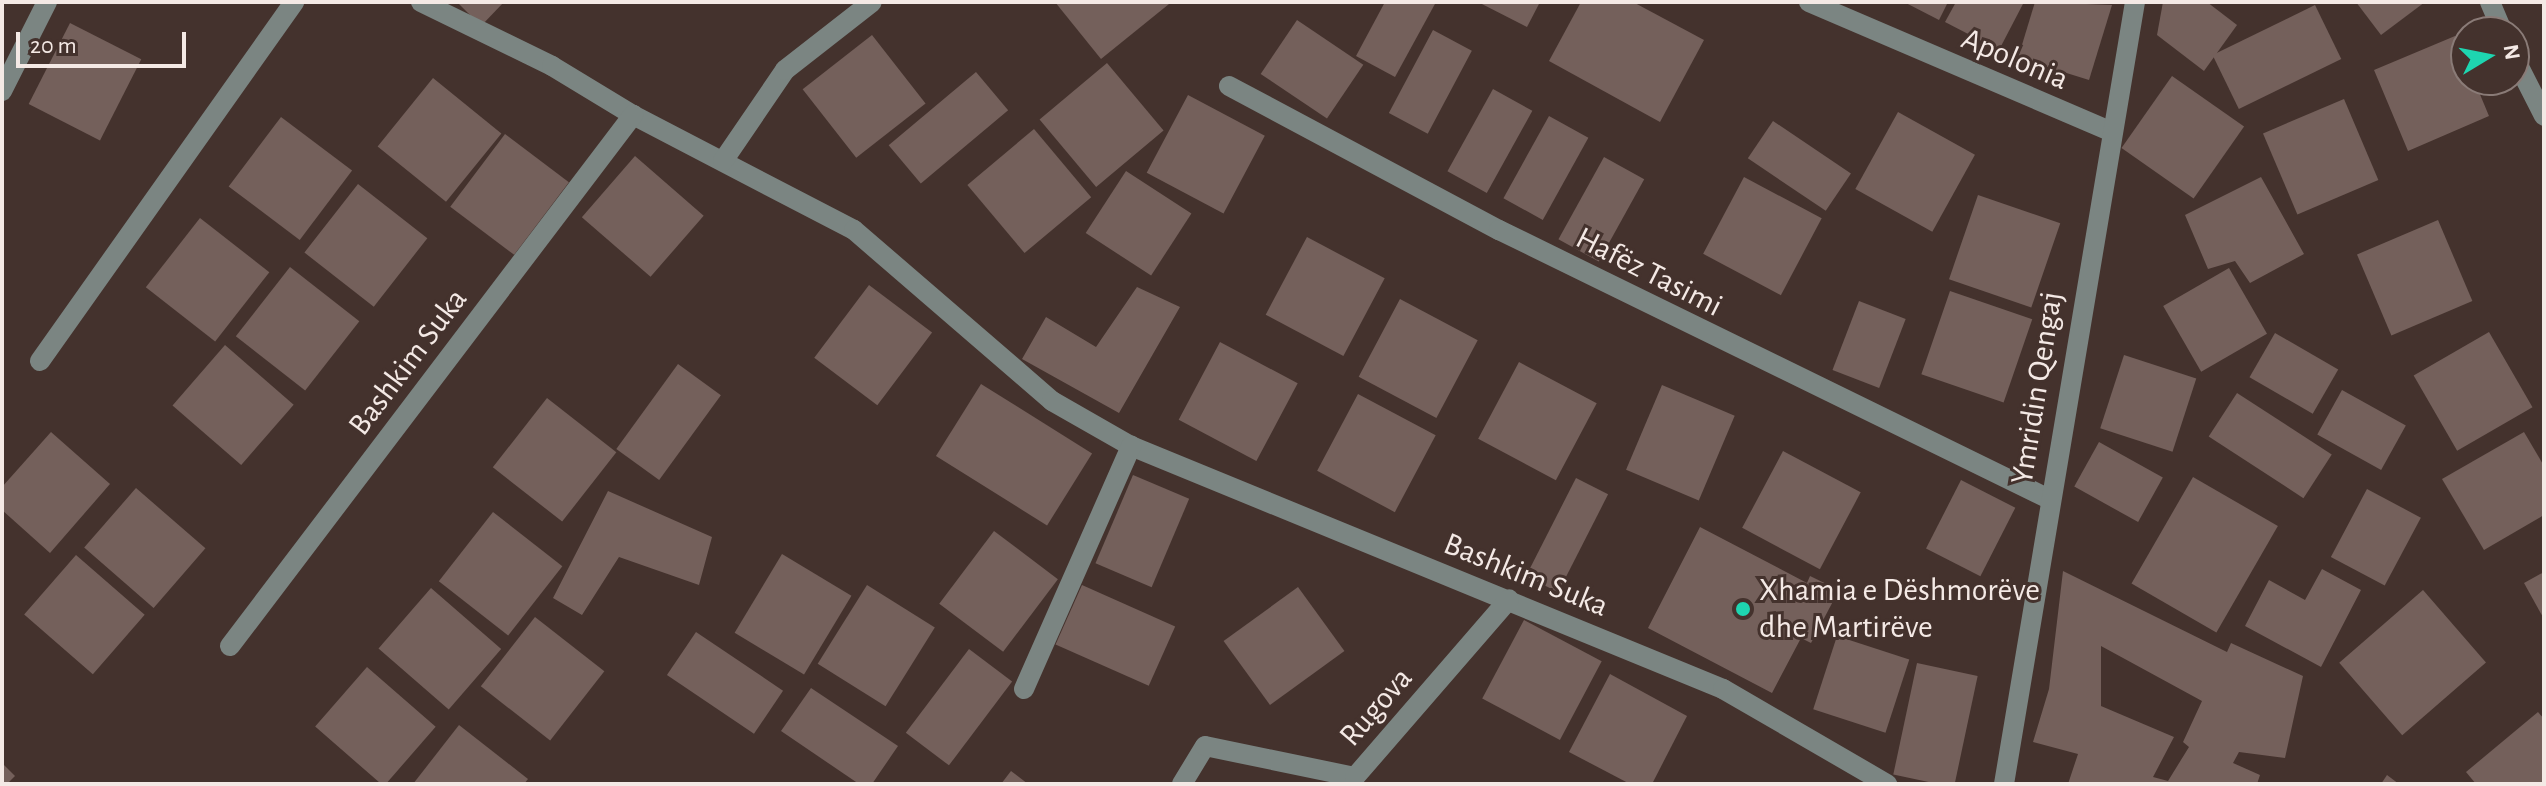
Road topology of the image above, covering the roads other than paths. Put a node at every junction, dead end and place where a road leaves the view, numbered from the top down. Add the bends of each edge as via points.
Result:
1 (47, 2) edge
2 (294, 2) edge
3 (421, 2) edge
4 (872, 2) edge
5 (1809, 2) edge
6 (2135, 2) edge
7 (1229, 86) dead end
8 (2530, 88) edge
9 (2, 91) edge
10 (633, 115) junction
11 (2544, 116) edge
12 (2110, 131) junction
13 (723, 161) junction
14 (40, 361) dead end
15 (1131, 446) junction
16 (2049, 499) junction
17 (1509, 599) junction
18 (230, 646) dead end
19 (1024, 689) dead end
20 (1182, 784) edge
21 (1887, 784) edge
22 (2004, 784) edge

1 - 9 street
2 - 14 street
3 - 10 street, Bashkim Suka via 552,66
4 - 13 street via 785,70
5 - 12 street, Apolonia
6 - 12 street, Ymridin Qengaj
7 - 16 street, Hafëz Tasimi via 1527,245
8 - 11 street
10 - 13 street, Bashkim Suka
10 - 18 street, Bashkim Suka
12 - 16 street, Ymridin Qengaj
13 - 15 street, Bashkim Suka via 854,230 1052,401
15 - 17 street, Bashkim Suka via 1317,526
15 - 19 street
16 - 22 street, Ymridin Qengaj
17 - 20 street, Rugova via 1355,777 1205,746
17 - 21 street, Bashkim Suka via 1723,689

